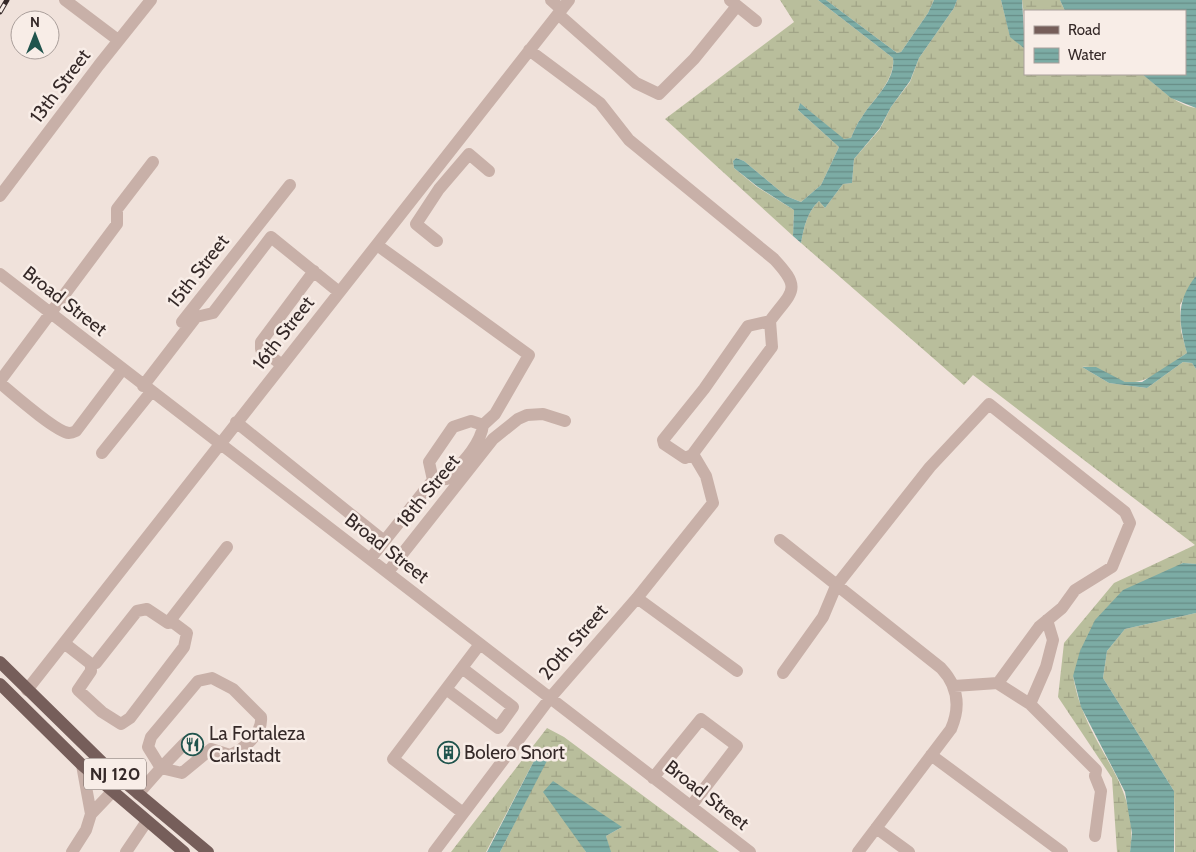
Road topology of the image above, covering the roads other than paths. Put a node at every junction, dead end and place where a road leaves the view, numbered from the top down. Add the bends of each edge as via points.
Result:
1 (65, 0) edge
2 (151, 0) edge
3 (550, 0) edge
4 (734, 3) edge
5 (78, 4) edge
6 (563, 8) edge
7 (756, 21) dead end
8 (118, 40) junction
9 (529, 50) junction
10 (153, 162) dead end
11 (489, 171) dead end
12 (428, 178) junction
13 (290, 185) dead end
14 (439, 189) junction
15 (0, 196) edge
16 (437, 241) dead end
17 (377, 245) junction
18 (314, 271) junction
19 (0, 274) edge
20 (339, 292) junction
21 (50, 313) junction
22 (770, 321) junction
23 (282, 365) junction
24 (122, 370) junction
25 (0, 382) edge
26 (143, 386) junction
27 (565, 421) dead end
28 (236, 422) junction
29 (483, 425) junction
30 (220, 444) junction
31 (102, 453) dead end
32 (693, 454) junction
33 (433, 480) junction
34 (780, 540) dead end
35 (384, 541) junction
36 (227, 547) dead end
37 (370, 559) junction
38 (388, 572) junction
39 (836, 586) junction
40 (637, 598) junction
41 (1047, 620) junction
42 (171, 621) junction
43 (64, 643) junction
44 (480, 644) junction
45 (0, 662) edge
46 (92, 664) junction
47 (462, 668) junction
48 (737, 671) dead end
49 (783, 673) dead end
50 (997, 683) junction
51 (0, 684) edge
52 (954, 686) junction
53 (446, 689) junction
54 (27, 690) junction
55 (550, 698) junction
56 (1030, 704) junction
57 (186, 742) dead end
58 (931, 755) junction
59 (82, 766) junction
60 (161, 768) junction
61 (653, 778) junction
62 (112, 792) junction
63 (138, 794) junction
64 (691, 806) junction
65 (462, 813) junction
66 (91, 814) junction
67 (147, 821) junction
68 (876, 828) junction
69 (1095, 836) dead end
70 (72, 852) edge
71 (126, 852) edge
72 (184, 852) edge
73 (208, 852) edge
74 (434, 852) edge
75 (750, 852) edge
76 (858, 852) edge
77 (908, 852) edge
78 (1062, 852) edge

1 - 5 street
2 - 8 street, 13th Street
3 - 6 street
4 - 6 street via 694,58 659,94 636,83
4 - 7 street
5 - 8 street
6 - 9 street, 16th Street
8 - 15 street, 13th Street
9 - 12 street, 16th Street
9 - 22 street via 600,103 629,140 733,224 788,274 793,284 792,291
10 - 21 street via 118,209 117,224
11 - 14 street via 469,154
12 - 14 street
12 - 17 street, 16th Street
13 - 26 street, 15th Street
14 - 16 street via 416,224
17 - 20 street, 16th Street
17 - 29 street via 529,356 495,414
18 - 20 street
18 - 23 street via 260,346
18 - 26 street via 271,237 213,313 196,318
19 - 21 street, Broad Street
20 - 23 street, 16th Street
21 - 24 street, Broad Street
21 - 25 street
22 - 32 street via 772,348
22 - 32 street via 748,326 664,440 664,444 685,458
23 - 28 street, 16th Street
24 - 25 street via 72,433 50,422
24 - 26 street, Broad Street
26 - 30 street, Broad Street
26 - 31 street
27 - 38 street, 18th Street via 535,413 518,419 494,439
28 - 30 street, 16th Street
28 - 35 street
29 - 33 street via 482,434 447,479
29 - 33 street via 471,421 454,427 429,462
30 - 37 street, Broad Street
30 - 43 street, 16th Street
32 - 40 street, 20th Street via 706,476 713,503
33 - 35 street
34 - 39 street
35 - 37 street
36 - 42 street
37 - 38 street, Broad Street
38 - 44 street, Broad Street
39 - 41 street via 930,468 989,404 1125,512 1130,523 1112,566 1075,590 1062,608
39 - 49 street via 823,617
39 - 52 street via 941,668
40 - 48 street
40 - 55 street, 20th Street
41 - 50 street
41 - 56 street via 1053,640 1046,667
42 - 46 street via 165,623 141,609
42 - 46 street via 187,633 184,648 130,718 121,724 78,690
43 - 46 street
43 - 54 street, 16th Street
44 - 47 street
44 - 55 street, Broad Street
45 - 54 main road, NJ 120
47 - 53 street
47 - 53 street via 513,707 498,728
50 - 52 street
50 - 56 street
51 - 59 main road, NJ 120
52 - 58 street via 958,707 955,719
53 - 65 street via 393,759
54 - 63 main road, NJ 120 via 82,745
55 - 61 street, Broad Street
55 - 65 street, 20th Street
56 - 69 street via 1096,770 1101,791
57 - 60 street
58 - 68 street
58 - 78 street
59 - 62 main road, NJ 120
59 - 66 street
60 - 60 street via 148,747 151,738 198,681 212,678 233,689 261,717 258,730 236,752 230,755 212,749 182,774
60 - 63 street
61 - 64 street, Broad Street
61 - 64 street via 700,719 737,746
62 - 66 street
62 - 67 main road, NJ 120
63 - 73 main road, NJ 120
64 - 75 street, Broad Street
65 - 74 street, 20th Street
66 - 70 street via 86,830
67 - 71 street
67 - 72 main road, NJ 120
68 - 76 street
68 - 77 street

